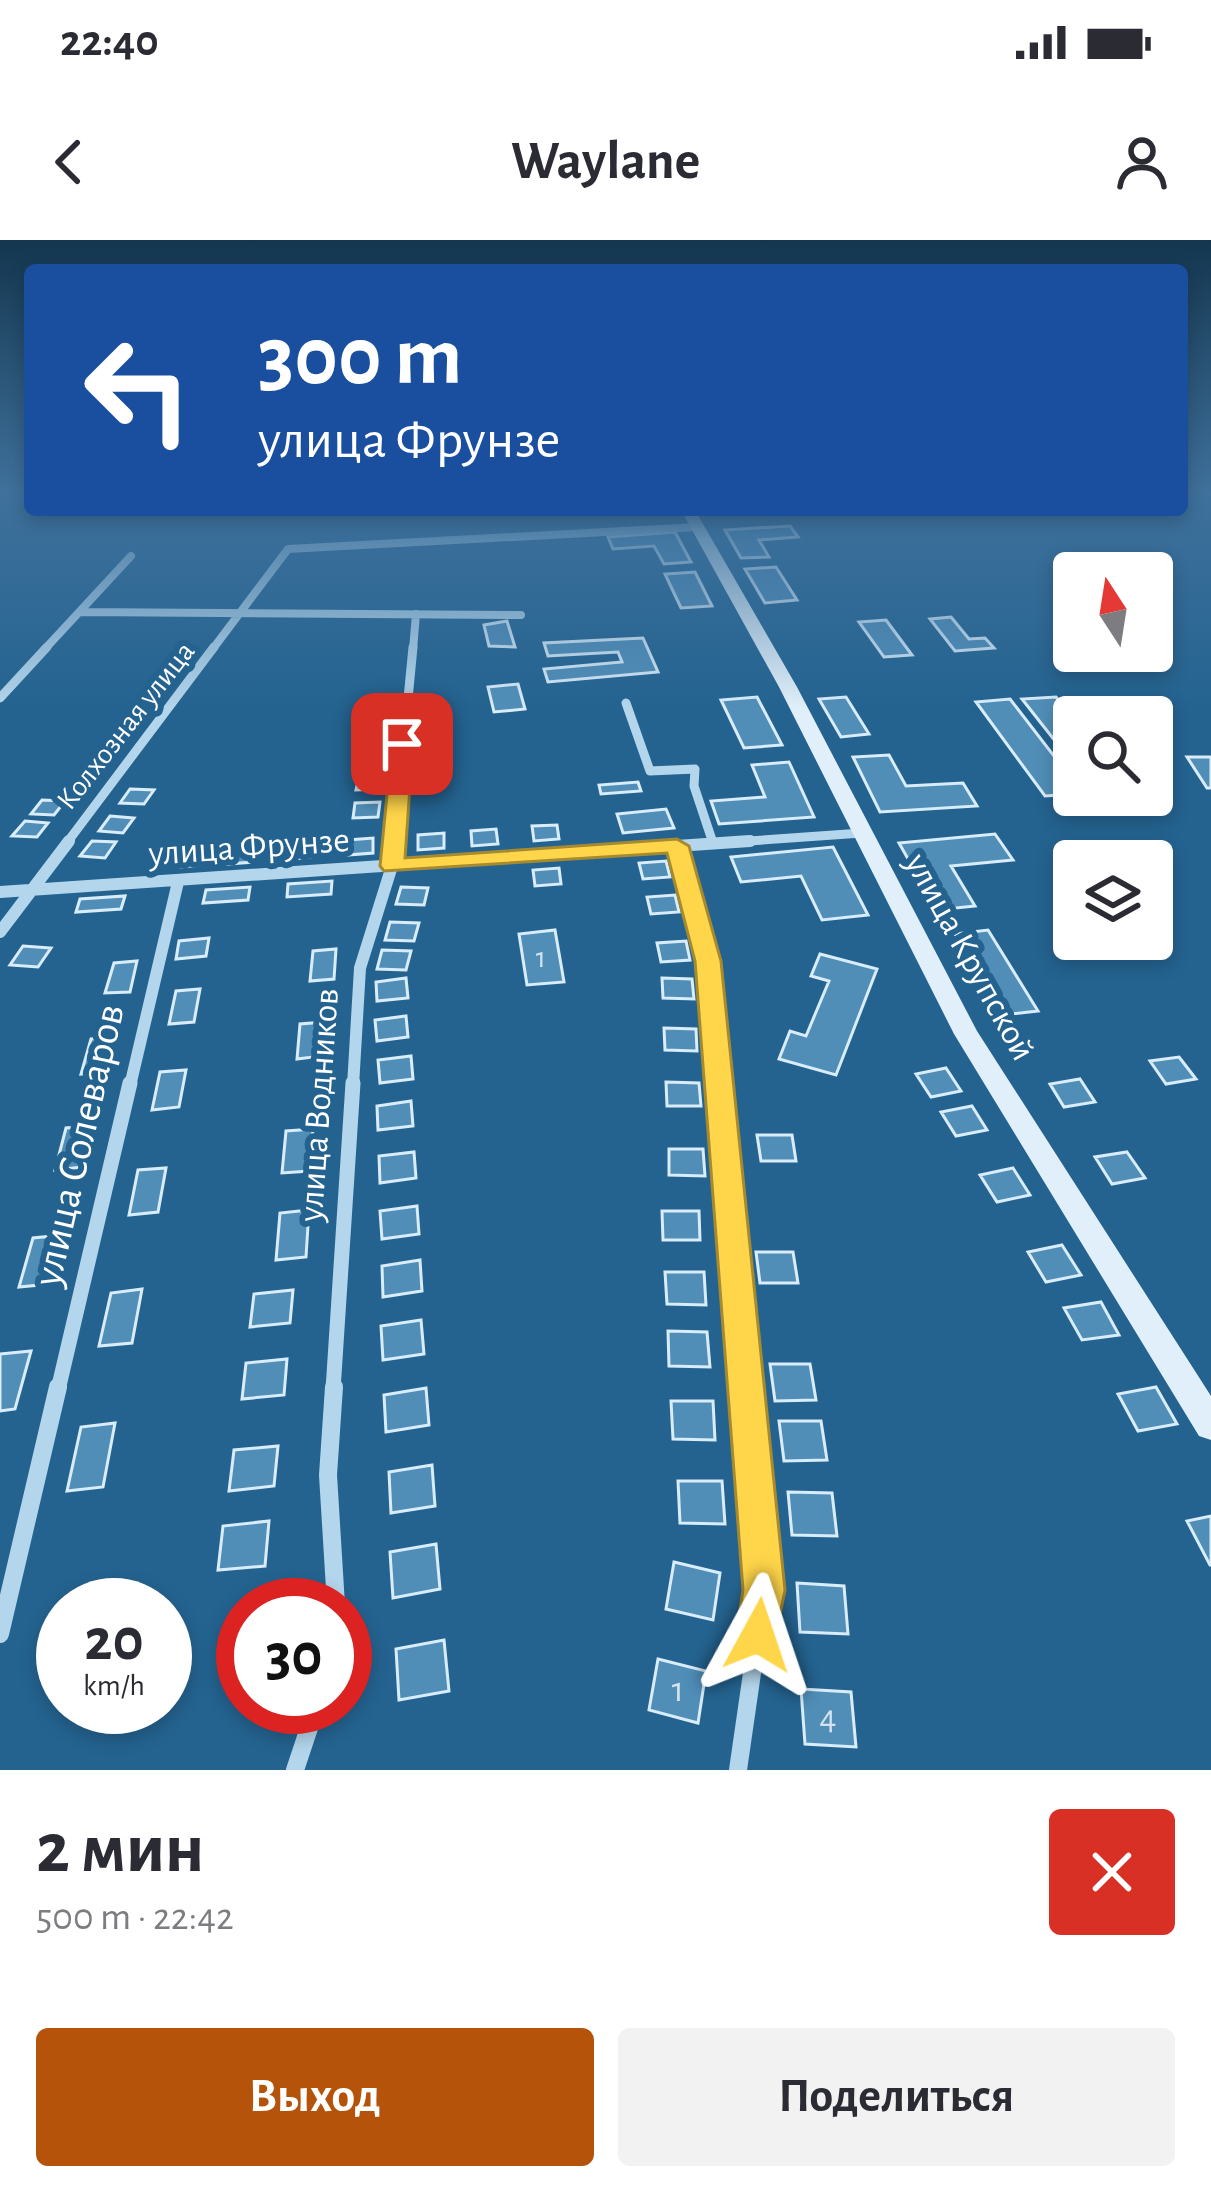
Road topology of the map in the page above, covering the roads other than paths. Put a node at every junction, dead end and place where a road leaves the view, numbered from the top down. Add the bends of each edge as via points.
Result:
1 (122, 565) edge
2 (277, 565) edge
3 (718, 565) edge
4 (80, 612) junction
5 (242, 614) junction
6 (416, 614) junction
7 (521, 615) dead end
8 (0, 698) edge
9 (626, 703) dead end
10 (862, 833) junction
11 (713, 843) junction
12 (677, 846) junction
13 (392, 866) junction
14 (178, 882) junction
15 (0, 892) edge
16 (28, 893) junction
17 (0, 932) edge
18 (1211, 1425) edge
19 (334, 1578) edge
20 (0, 1634) edge
21 (307, 1734) edge
22 (295, 1770) edge
23 (738, 1770) edge

1 - 4 street
2 - 5 street, Колхозная улица
3 - 10 street, улица Крупской
4 - 5 street
4 - 8 street
5 - 6 street
5 - 16 street, Колхозная улица
6 - 7 street
6 - 13 street, улица Водников
9 - 11 street via 650,771 695,770
10 - 11 street, улица Фрунзе
10 - 18 street, улица Крупской via 966,1034
11 - 12 street, улица Фрунзе
12 - 13 street, улица Фрунзе
12 - 23 street via 708,961 764,1590
13 - 14 street, улица Фрунзе
13 - 19 street, улица Водников via 360,968 328,1475
14 - 16 street, улица Фрунзе
14 - 20 street, улица Солеваров
15 - 16 street, улица Фрунзе
16 - 17 street, Колхозная улица
21 - 22 street

